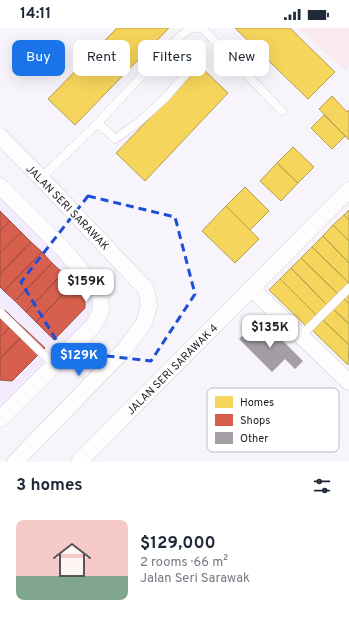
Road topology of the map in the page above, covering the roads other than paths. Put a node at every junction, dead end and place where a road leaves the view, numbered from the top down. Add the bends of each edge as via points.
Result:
1 (189, 29) edge
2 (176, 40) edge
3 (141, 76) edge
4 (184, 76) edge
5 (282, 111) dead end
6 (98, 123) junction
7 (0, 136) edge
8 (41, 178) junction
9 (0, 186) edge
10 (349, 190) edge
11 (251, 288) junction
12 (349, 288) edge
13 (0, 312) edge
14 (301, 336) junction
15 (54, 365) junction
16 (349, 382) edge
17 (0, 419) edge
18 (83, 461) edge
19 (15, 462) edge

1 - 2 lane
1 - 5 lane via 202,28
3 - 6 lane
4 - 6 lane via 140,122 115,139
6 - 8 lane
7 - 8 street, JALAN SERI SARAWAK
8 - 19 street, JALAN SERI SARAWAK via 146,289 149,305 144,323 125,349
9 - 15 street via 62,248 100,292 101,310 94,325
10 - 11 street, JALAN SERI SARAWAK 4
11 - 14 street
11 - 18 street, JALAN SERI SARAWAK 4
12 - 14 lane
13 - 15 lane
14 - 16 street
15 - 17 street

